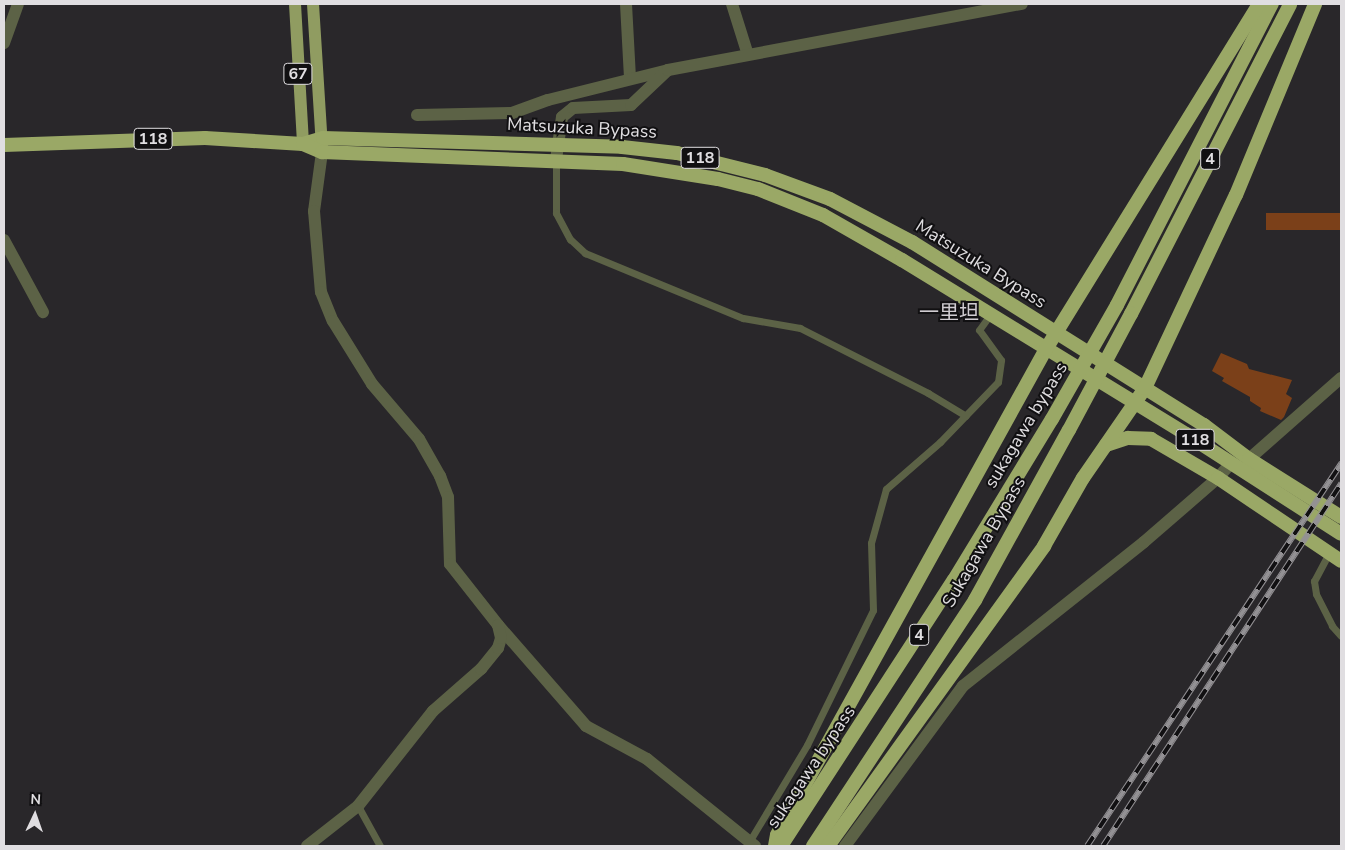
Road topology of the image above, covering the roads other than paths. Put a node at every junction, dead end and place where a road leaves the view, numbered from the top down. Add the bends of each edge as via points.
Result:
1 (18, 4) edge
2 (295, 4) edge
3 (313, 4) edge
4 (626, 4) edge
5 (732, 4) edge
6 (1022, 4) edge
7 (1259, 4) edge
8 (1272, 4) edge
9 (1290, 4) edge
10 (1315, 4) edge
11 (4, 43) edge
12 (748, 55) junction
13 (668, 70) junction
14 (630, 79) junction
15 (417, 115) dead end
16 (323, 138) junction
17 (302, 144) junction
18 (559, 144) junction
19 (4, 145) edge
20 (322, 152) junction
21 (556, 160) junction
22 (4, 240) edge
23 (43, 312) dead end
24 (989, 316) junction
25 (1056, 333) junction
26 (1046, 349) junction
27 (1341, 378) edge
28 (1145, 388) junction
29 (1134, 404) junction
30 (966, 416) junction
31 (1106, 445) junction
32 (1249, 459) junction
33 (1231, 463) junction
34 (1218, 478) junction
35 (1341, 517) edge
36 (1341, 534) edge
37 (1335, 557) edge
38 (498, 625) junction
39 (1341, 636) edge
40 (900, 748) junction
41 (911, 758) junction
42 (358, 806) junction
43 (752, 844) edge
44 (307, 846) edge
45 (380, 846) edge
46 (775, 846) edge
47 (781, 846) edge
48 (813, 846) edge
49 (828, 846) edge
50 (844, 846) edge

1 - 11 street
2 - 17 main road, 67
3 - 16 main road, 67
4 - 14 street
5 - 12 street
6 - 12 street
7 - 25 highway
8 - 47 highway, sukagawa bypass / 4, bridge via 1117,305 1052,419 954,580
9 - 48 highway, Sukagawa Bypass / 4, bridge via 1069,430 975,600
10 - 28 highway via 1236,195
12 - 13 street
13 - 14 street
13 - 18 street via 631,105 573,108 562,117
14 - 15 street via 548,100 512,113
16 - 17 highway, Matsuzuka Bypass / 118
16 - 18 highway, Matsuzuka Bypass / 118
16 - 20 main road, 67
17 - 19 highway, Matsuzuka Bypass / 118 via 205,138
17 - 20 highway, Matsuzuka Bypass / 118
18 - 21 street
18 - 25 highway, Matsuzuka Bypass / 118 via 677,153 721,162 798,186 912,242
20 - 21 highway, Matsuzuka Bypass / 118
20 - 38 street via 314,211 316,260 324,302 372,384 419,439 440,476 448,497 450,564
21 - 24 highway, Matsuzuka Bypass / 118 via 623,164 758,188 790,200 869,240
21 - 30 lane via 556,213 570,240 584,253 743,318 800,328 928,393
22 - 23 street
24 - 26 highway, Matsuzuka Bypass / 118
24 - 30 lane via 979,330 1001,360 998,382
25 - 26 highway
25 - 28 highway, 118
26 - 29 highway, 118
26 - 46 highway via 777,835
27 - 32 street
28 - 29 highway
28 - 32 highway, 118
29 - 31 highway
29 - 33 highway, 118
30 - 43 lane via 886,489 871,542 873,610 807,745
31 - 34 highway, 118 via 1128,438 1151,439
31 - 40 highway via 1044,546
32 - 35 highway, 118
33 - 34 street
33 - 36 highway, 118
34 - 37 highway, 118
34 - 41 street via 1144,542 964,686
37 - 39 lane via 1314,581 1316,594 1332,626
38 - 42 street via 501,638 498,648 481,669 432,711
38 - 43 street via 586,726 647,759
40 - 41 street
40 - 49 highway
41 - 50 street
42 - 44 street
42 - 45 lane

